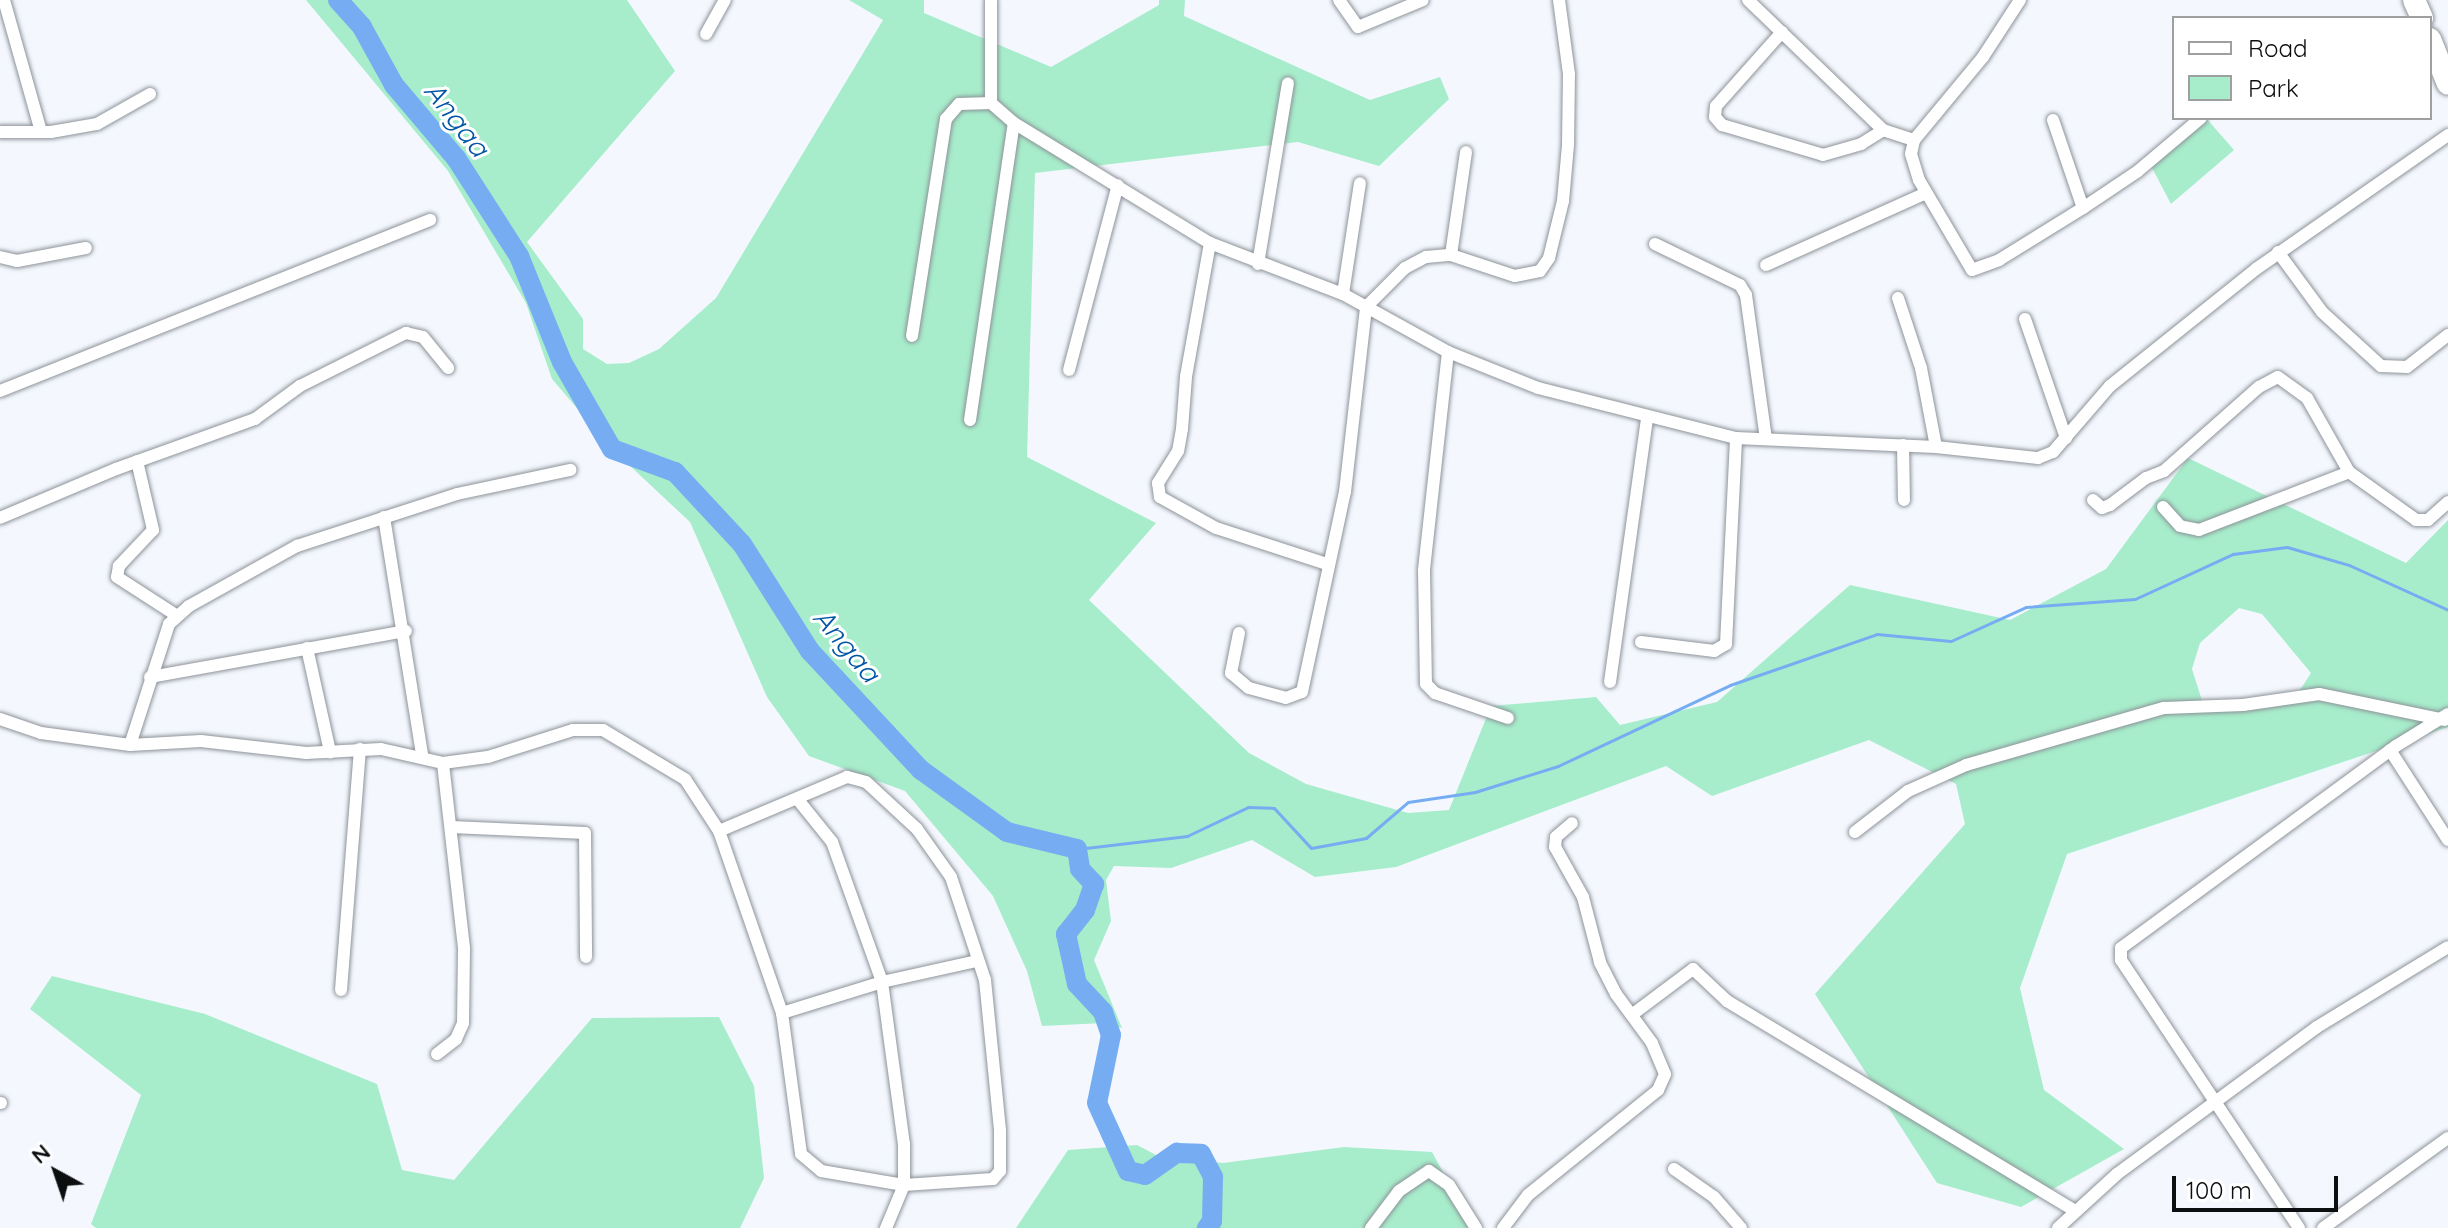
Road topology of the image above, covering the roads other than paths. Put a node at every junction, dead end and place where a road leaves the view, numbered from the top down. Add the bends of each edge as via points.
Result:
1 (4, 0) edge
2 (725, 0) edge
3 (991, 0) edge
4 (1339, 0) edge
5 (1423, 0) edge
6 (1559, 0) edge
7 (1748, 0) edge
8 (2020, 0) edge
9 (1782, 32) junction
10 (706, 34) dead end
11 (2432, 44) edge
12 (1288, 83) dead end
13 (2448, 84) edge
14 (150, 94) dead end
15 (991, 103) junction
16 (2053, 120) dead end
17 (2199, 120) edge
18 (1014, 123) junction
19 (1883, 130) junction
20 (0, 132) edge
21 (41, 132) junction
22 (2448, 135) edge
23 (1914, 140) junction
24 (1466, 152) dead end
25 (1360, 183) dead end
26 (1118, 185) junction
27 (1926, 193) junction
28 (2083, 208) junction
29 (430, 220) dead end
30 (1210, 243) junction
31 (1655, 244) dead end
32 (86, 248) dead end
33 (2278, 252) junction
34 (1451, 255) junction
35 (0, 257) edge
36 (1258, 264) junction
37 (1766, 265) dead end
38 (1343, 294) junction
39 (1898, 298) dead end
40 (1366, 307) junction
41 (2025, 319) dead end
42 (2448, 335) edge
43 (912, 336) dead end
44 (1448, 352) junction
45 (448, 368) dead end
46 (1069, 370) dead end
47 (0, 391) edge
48 (1647, 418) junction
49 (970, 420) dead end
50 (1736, 438) junction
51 (2066, 438) junction
52 (1766, 439) junction
53 (1903, 445) junction
54 (1936, 447) junction
55 (137, 461) junction
56 (570, 470) dead end
57 (2349, 472) junction
58 (1904, 500) dead end
59 (2093, 500) dead end
60 (2448, 502) edge
61 (2163, 507) dead end
62 (384, 517) junction
63 (0, 518) edge
64 (1327, 564) junction
65 (176, 615) junction
66 (406, 631) junction
67 (1239, 633) dead end
68 (1641, 642) dead end
69 (307, 648) junction
70 (150, 677) junction
71 (1610, 682) dead end
72 (1508, 718) dead end
73 (2445, 718) edge
74 (0, 719) edge
75 (130, 745) junction
76 (360, 749) junction
77 (2390, 750) junction
78 (330, 752) junction
79 (422, 755) junction
80 (443, 763) junction
81 (799, 801) junction
82 (1572, 823) dead end
83 (452, 827) junction
84 (719, 831) junction
85 (1855, 832) dead end
86 (2448, 840) edge
87 (2448, 947) edge
88 (586, 957) dead end
89 (977, 961) junction
90 (882, 982) junction
91 (341, 990) dead end
92 (782, 1013) junction
93 (1633, 1014) junction
94 (437, 1054) dead end
95 (2216, 1101) junction
96 (2448, 1138) edge
97 (1674, 1169) dead end
98 (904, 1185) junction
99 (2075, 1211) junction
100 (886, 1228) edge
101 (1371, 1228) edge
102 (1476, 1228) edge
103 (1503, 1228) edge
104 (1741, 1228) edge
105 (2058, 1228) edge
106 (2299, 1228) edge
107 (2323, 1228) edge

1 - 21 street
2 - 10 street
3 - 15 street
4 - 5 street via 1358,27
6 - 34 street via 1569,74 1568,145 1563,201 1549,258 1540,271 1515,276
7 - 9 street
8 - 23 street via 1983,57
9 - 19 street
9 - 19 street via 1716,106 1715,117 1722,125 1823,155 1861,144
11 - 13 highway
12 - 36 street
14 - 21 street via 97,124
15 - 18 street
15 - 43 street via 959,104 946,119
16 - 28 street
17 - 28 street
18 - 26 street
18 - 49 street
19 - 23 street
20 - 21 street
22 - 33 street
23 - 27 street via 1911,154
24 - 34 street
25 - 38 street
26 - 30 street
26 - 46 street
27 - 28 street via 1972,270 1999,260
27 - 37 street
29 - 47 street
30 - 36 street
30 - 64 street via 1178,451 1158,483 1160,497 1216,528
31 - 52 street via 1740,285 1746,295
32 - 35 street via 17,261
33 - 42 street via 2322,312 2381,366 2407,367
33 - 51 street via 2110,386
34 - 40 street via 1426,257 1405,268
36 - 38 street
38 - 40 street
39 - 54 street via 1921,368
40 - 44 street
40 - 64 street via 1345,492
41 - 51 street
44 - 48 street via 1538,388
44 - 72 street via 1424,571 1426,684 1435,693
45 - 55 street via 423,337 406,333 300,386 255,419
48 - 50 street
48 - 71 street
50 - 52 street
50 - 68 street via 1726,644 1714,651
51 - 54 street via 2053,452 2020,460
52 - 53 street
53 - 54 street
53 - 58 street
55 - 63 street
55 - 65 street via 153,530 119,566 117,577
56 - 62 street via 457,494
57 - 59 street via 2307,398 2278,377 2259,387 2164,471 2110,505 2102,508
57 - 60 street via 2416,520 2428,520
57 - 61 street via 2199,530 2180,526
62 - 65 street via 297,546
62 - 66 street
64 - 67 street via 1311,628 1309,677 1296,697 1249,688 1231,673
65 - 70 street
66 - 69 street
66 - 79 street
69 - 70 street
69 - 78 street
70 - 75 street
73 - 77 street
73 - 85 street via 2319,694 2243,705 2164,708 1966,765 1908,791
74 - 75 street via 41,733
75 - 78 street via 201,741
76 - 78 street
76 - 79 street
76 - 91 street
77 - 86 street
77 - 95 street via 2121,948 2121,960
79 - 80 street
80 - 83 street
80 - 84 street via 488,757 573,730 603,730 685,779
81 - 84 street
81 - 89 street via 847,777 866,782 917,829 951,877
81 - 90 street via 832,842
82 - 93 street via 1556,837 1555,847 1583,897 1611,983
83 - 88 street via 585,833
83 - 94 street via 464,948 463,1023 456,1039
84 - 92 street
87 - 95 street via 2317,1027
89 - 90 street
89 - 98 street via 985,980 1000,1171 993,1179 976,1183
90 - 92 street
90 - 98 street via 904,1144
92 - 98 street via 801,1154 821,1171
93 - 99 street via 1693,969 1727,1001
93 - 103 street via 1665,1074 1658,1090 1528,1195
95 - 99 street
95 - 106 street
96 - 107 street
97 - 104 street via 1699,1184
98 - 100 street
99 - 105 street
101 - 102 street via 1399,1191 1429,1171 1449,1185

